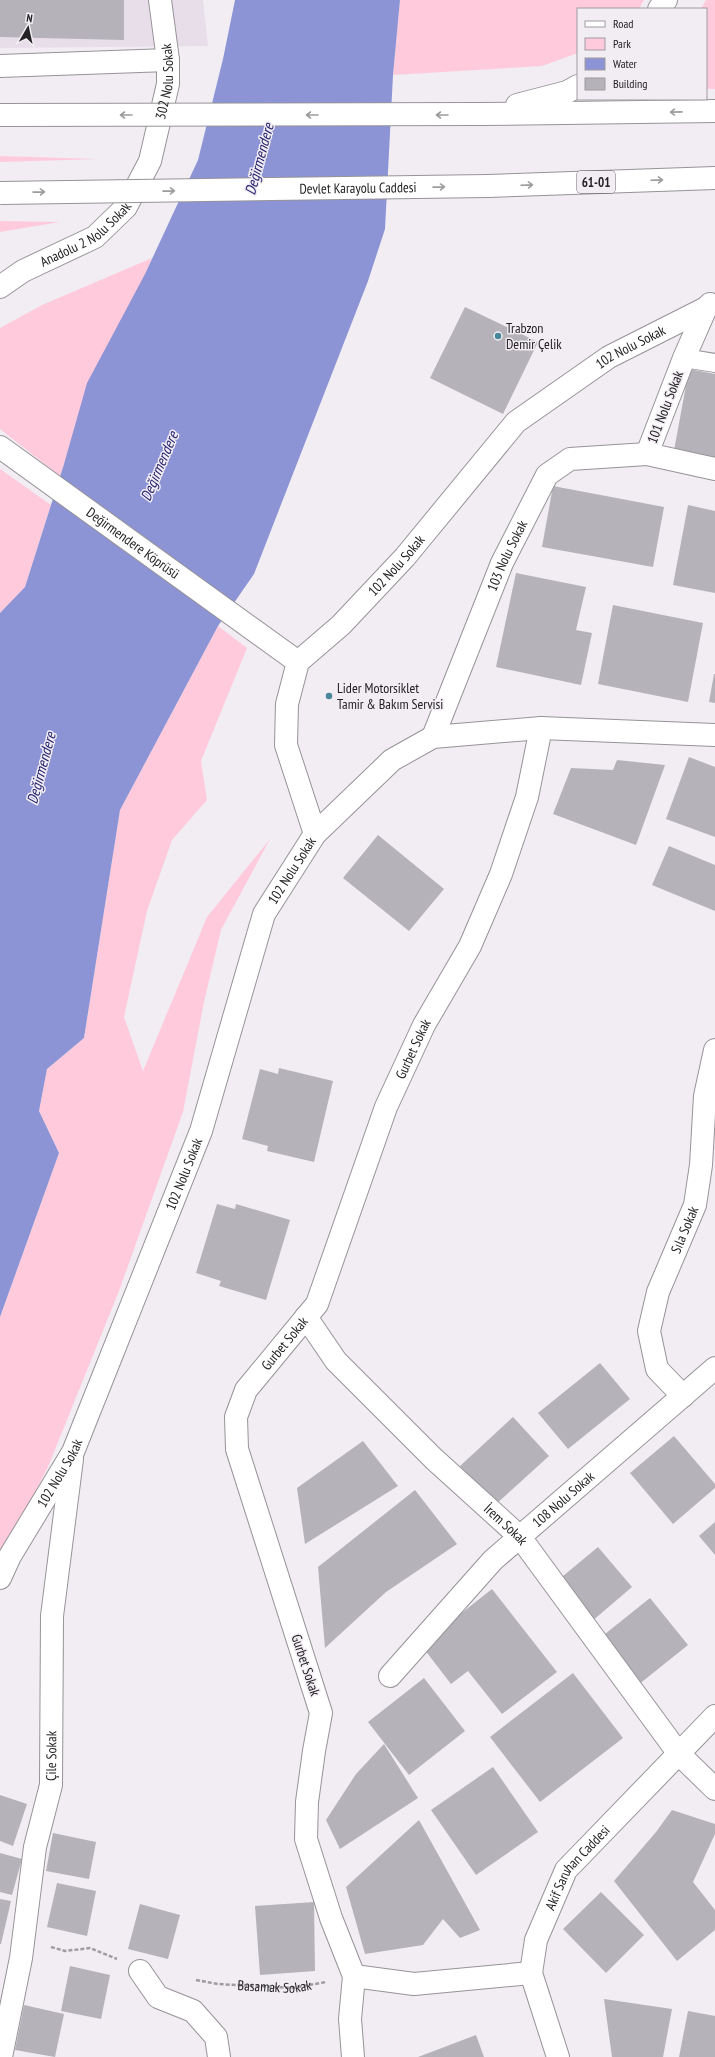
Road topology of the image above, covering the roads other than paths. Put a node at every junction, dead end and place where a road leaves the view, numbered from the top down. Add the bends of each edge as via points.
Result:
1 (160, 0) edge
2 (666, 0) edge
3 (660, 8) edge
4 (168, 60) junction
5 (0, 66) edge
6 (577, 87) edge
7 (715, 111) edge
8 (481, 114) junction
9 (0, 115) edge
10 (150, 161) joint
11 (711, 180) edge
12 (0, 193) edge
13 (0, 287) edge
14 (710, 303) edge
15 (684, 358) junction
16 (715, 363) edge
17 (0, 448) edge
18 (647, 454) junction
19 (715, 469) edge
20 (298, 662) junction
21 (541, 728) junction
22 (715, 735) edge
23 (433, 737) junction
24 (315, 834) junction
25 (715, 1050) edge
26 (306, 1317) junction
27 (715, 1368) edge
28 (683, 1396) junction
29 (73, 1452) junction
30 (520, 1537) junction
31 (0, 1578) edge
32 (390, 1676) dead end
33 (715, 1716) edge
34 (679, 1754) junction
35 (715, 1789) edge
36 (140, 1971) road end
37 (531, 1973) junction
38 (354, 1976) junction
39 (1, 2057) edge
40 (219, 2057) edge
41 (353, 2057) edge
42 (558, 2057) edge

1 - 4 street, 302 Nolu Sokak
2 - 3 street
4 - 5 street
4 - 10 street, 302 Nolu Sokak via 168,84
6 - 8 street via 567,92
7 -> 8 street
8 -> 9 street, bridge
10 - 13 street, Anadolu 2 Nolu Sokak via 126,207 95,237 23,271
12 -> 11 street, Devlet Karayolu Caddesi / 61-01, bridge
14 - 15 street, 101 Nolu Sokak
14 - 20 street, 102 Nolu Sokak via 609,356 516,422 404,557 341,625
15 - 16 lane
15 - 18 street, 101 Nolu Sokak
17 - 20 street, Değirmendere Köprüsü
18 - 19 street, 101 Nolu Sokak
18 - 23 street, 103 Nolu Sokak via 570,459 547,475 502,563
20 - 24 street, 102 Nolu Sokak via 287,704 286,746
21 - 22 street
21 - 23 street
21 - 26 street, Gurbet Sokak via 527,797 500,874 470,946 424,1025 386,1107 317,1304
23 - 24 street via 392,760
24 - 29 street, 102 Nolu Sokak via 264,914 201,1131
25 - 28 street, Sıla Sokak via 704,1096 701,1165 695,1205 658,1292 648,1331 657,1369
26 - 30 street, İrem Sokak via 336,1361 434,1460
26 - 38 street, Gurbet Sokak via 246,1390 236,1417 238,1449 321,1714 307,1802 306,1839 331,1918
27 - 28 street, 108 Nolu Sokak
28 - 30 street, 108 Nolu Sokak
29 - 31 street, 102 Nolu Sokak via 10,1556
29 - 39 street, Çile Sokak via 52,1616 51,1785 35,1847 23,1939
30 - 32 street, 108 Nolu Sokak via 493,1560
30 - 34 street, İrem Sokak
33 - 34 street, Akif Saruhan Caddesi
34 - 35 street, İrem Sokak
34 - 37 street, Akif Saruhan Caddesi via 566,1870 536,1940
36 - 40 street via 158,1997 193,2011 216,2037
37 - 38 street via 414,1984
37 - 42 street, Akif Saruhan Caddesi
38 - 41 street via 350,2018

